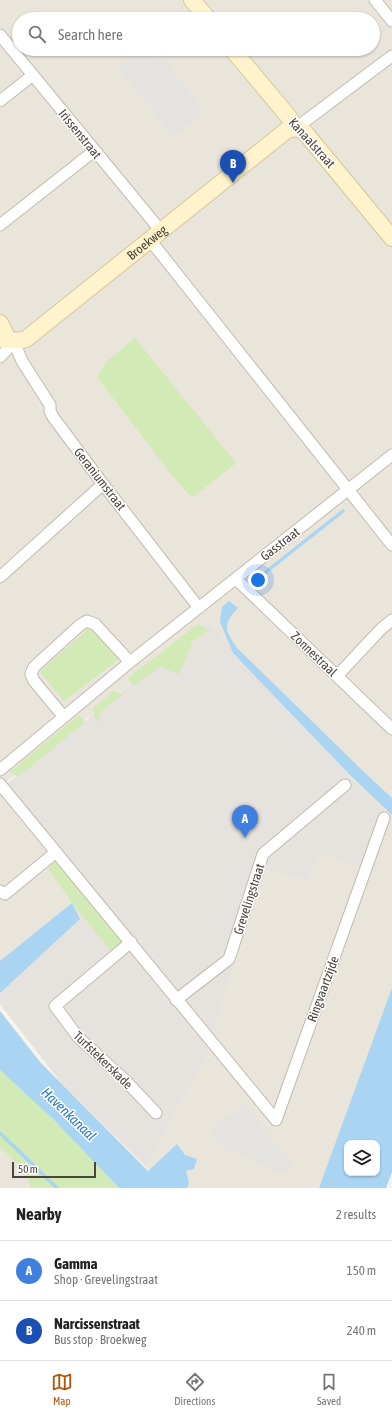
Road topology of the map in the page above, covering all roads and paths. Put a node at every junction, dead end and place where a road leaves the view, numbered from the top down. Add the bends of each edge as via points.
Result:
1 (192, 0) edge
2 (375, 0) edge
3 (202, 12) edge
4 (392, 20) edge
5 (0, 35) edge
6 (12, 50) edge
7 (17, 56) edge
8 (238, 56) edge
9 (392, 56) edge
10 (33, 75) junction
11 (0, 101) edge
12 (296, 128) junction
13 (94, 151) junction
14 (0, 226) edge
15 (156, 236) junction
16 (392, 238) edge
17 (0, 323) edge
18 (7, 340) edge
19 (0, 357) edge
20 (392, 455) edge
21 (103, 484) junction
22 (348, 491) junction
23 (392, 545) edge
24 (0, 577) edge
25 (236, 579) junction
26 (199, 608) junction
27 (392, 620) edge
28 (130, 662) junction
29 (337, 676) junction
30 (64, 717) junction
31 (392, 729) edge
32 (0, 770) edge
33 (0, 784) edge
34 (345, 785) dead end
35 (384, 818) dead end
36 (56, 852) junction
37 (0, 891) edge
38 (131, 942) junction
39 (176, 1000) junction
40 (156, 1113) dead end

1 - 3 main road
2 - 4 street
5 - 6 street, Irissenstraat
7 - 10 street, Irissenstraat
8 - 12 main road, Kanaalstraat
9 - 12 street
10 - 11 street
10 - 13 street, Irissenstraat
12 - 15 main road, Broekweg via 287,130
12 - 16 main road, Kanaalstraat via 307,135
13 - 14 street
13 - 15 street, Irissenstraat
15 - 18 main road, Broekweg via 26,340
15 - 22 street, Irissenstraat
17 - 18 main road
18 - 19 street, Broekweg
18 - 21 street, Geraniumstraat via 50,405 53,417
20 - 22 street, Gasstraat
21 - 24 street
21 - 26 street, Geraniumstraat
22 - 23 street, Irissenstraat
22 - 25 street, Gasstraat
25 - 26 street, Gasstraat
25 - 29 street, Zonnestraal
26 - 28 street, Gasstraat
27 - 29 street
28 - 30 street, Gasstraat
28 - 30 street via 95,624 86,621 80,625 34,667 31,674
29 - 31 street, Zonnestraal
30 - 32 street, Gasstraat
33 - 36 street
34 - 39 street, Grevelingstraat via 263,854 229,959
35 - 39 street, Ringvaartzijde via 276,1120
36 - 37 street via 5,894
36 - 38 street
38 - 39 street
38 - 40 street, Turfstekerskade via 55,1006 78,1037 125,1080

